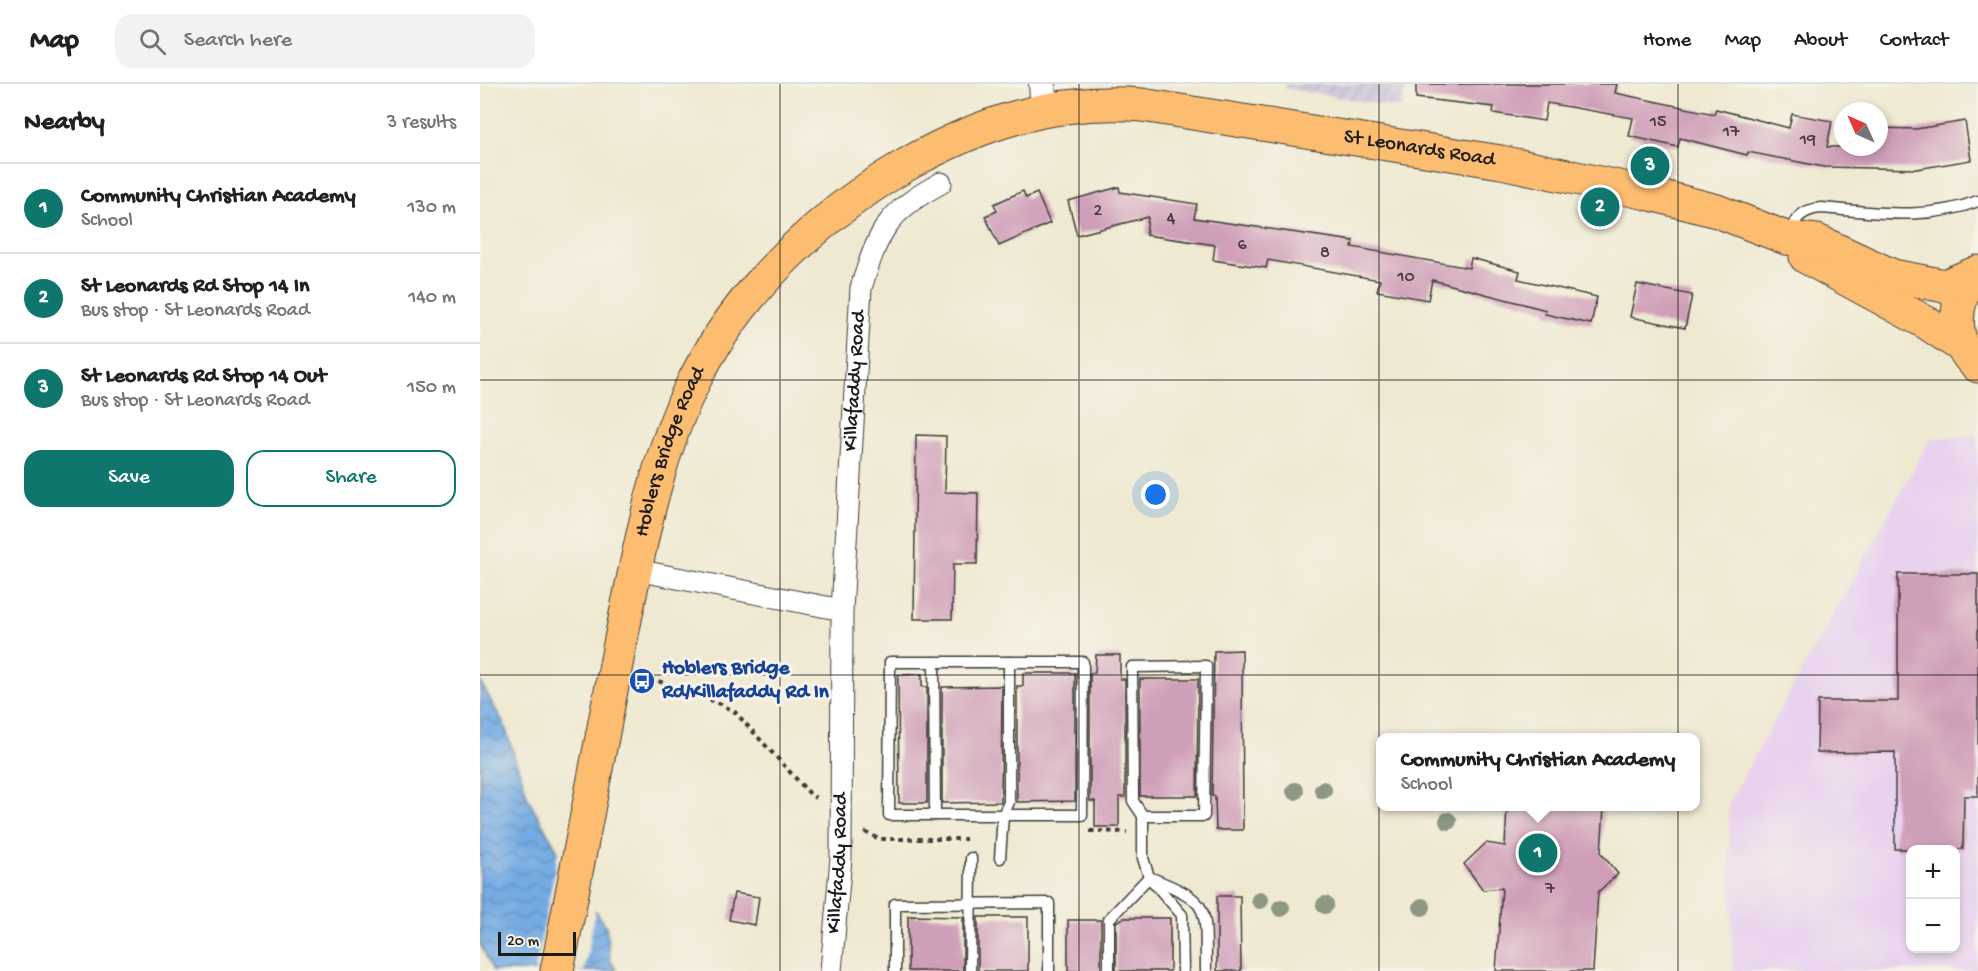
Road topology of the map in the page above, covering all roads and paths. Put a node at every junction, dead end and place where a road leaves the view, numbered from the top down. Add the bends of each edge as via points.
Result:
1 (1043, 96) edge
2 (941, 183) dead end
3 (1978, 201) edge
4 (1786, 238) junction
5 (1977, 273) edge
6 (1971, 356) edge
7 (636, 570) junction
8 (842, 610) junction
9 (934, 662) junction
10 (1009, 662) junction
11 (650, 678) dead end
12 (816, 798) dead end
13 (935, 815) junction
14 (1003, 815) junction
15 (1143, 816) junction
16 (971, 858) dead end
17 (1000, 858) dead end
18 (1149, 877) junction
19 (970, 904) junction
20 (557, 971) edge
21 (831, 971) edge
22 (895, 971) edge
23 (970, 971) edge
24 (1049, 971) edge
25 (1109, 971) edge
26 (1183, 971) edge
27 (1206, 971) edge

1 - 4 highway, St Leonards Road via 1142,105 1501,162 1717,211
1 - 7 highway, Hoblers Bridge Road via 872,185 822,224 747,299 694,380 656,484
2 - 8 street, Killafaddy Road via 900,208 888,223 861,288
3 - 4 lane via 1923,213 1807,209 1797,216
4 - 5 highway, St Leonards Road via 1818,241 1893,276 1945,286
4 - 6 highway, St Leonards Road via 1809,260 1928,323
5 - 6 highway via 1964,288 1958,307 1957,327
7 - 8 street
7 - 20 highway, Hoblers Bridge Road
8 - 21 street, Killafaddy Road via 841,858
9 - 10 lane
9 - 13 lane
9 - 13 lane via 890,662 889,815
10 - 14 lane via 1009,802
10 - 14 lane via 1083,662 1082,815
11 - 12 path via 735,712
13 - 14 lane
14 - 17 lane
15 - 15 lane via 1133,801 1132,667 1206,666 1204,816
15 - 18 lane via 1143,858
16 - 19 lane
18 - 25 lane via 1109,919
18 - 26 lane via 1182,915
18 - 27 lane via 1183,890 1198,901 1205,917
19 - 22 lane via 894,904
19 - 23 lane
19 - 24 lane via 1049,903

